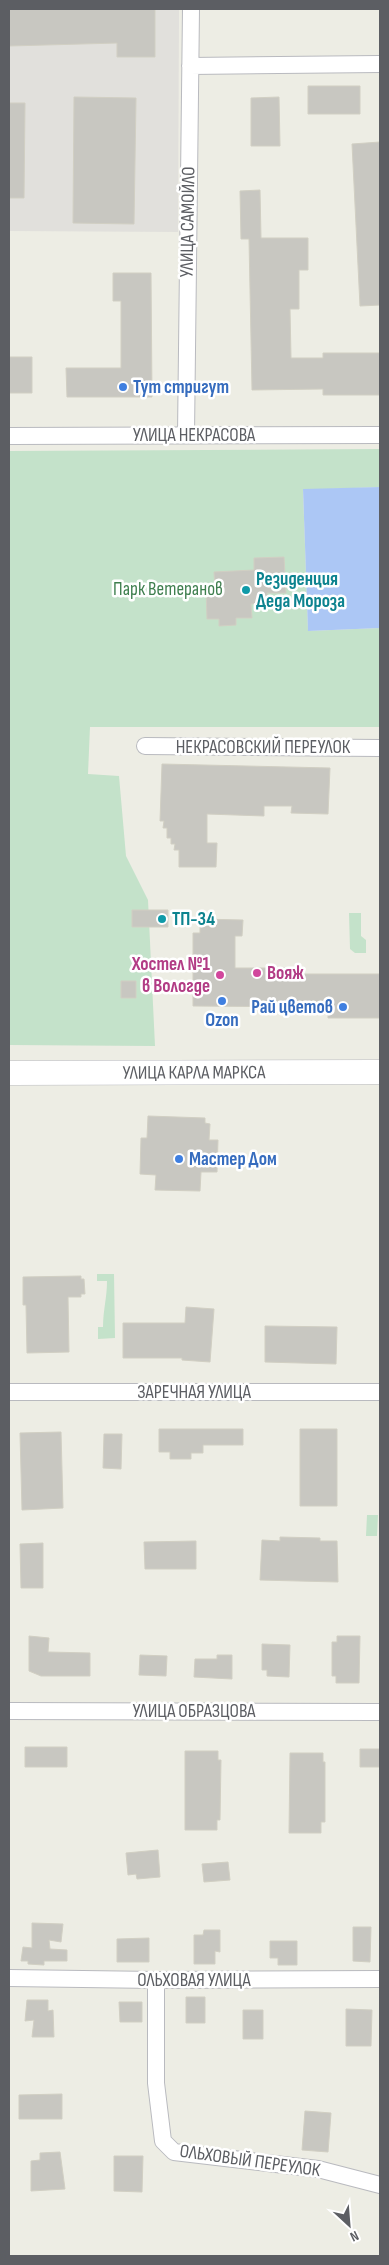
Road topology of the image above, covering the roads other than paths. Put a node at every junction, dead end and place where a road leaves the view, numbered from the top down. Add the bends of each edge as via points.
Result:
1 (191, 9) edge
2 (380, 64) edge
3 (190, 66) junction
4 (186, 435) junction
5 (380, 435) edge
6 (9, 436) edge
7 (145, 746) dead end
8 (380, 748) edge
9 (380, 1072) edge
10 (9, 1073) edge
11 (9, 1392) edge
12 (380, 1392) edge
13 (9, 1710) edge
14 (380, 1712) edge
15 (9, 1978) edge
16 (380, 1979) edge
17 (156, 1980) junction
18 (380, 2185) edge

1 - 3 street, УЛИЦА САМОЙЛО
2 - 3 street
3 - 4 street, УЛИЦА САМОЙЛО
4 - 5 street, УЛИЦА НЕКРАСОВА
4 - 6 street, УЛИЦА НЕКРАСОВА
7 - 8 street, НЕКРАСОВСКИЙ ПЕРЕУЛОК
9 - 10 street, УЛИЦА КАРЛА МАРКСА
11 - 12 street, ЗАРЕЧНАЯ УЛИЦА
13 - 14 street, УЛИЦА ОБРАЗЦОВА
15 - 17 street, ОЛЬХОВАЯ УЛИЦА
16 - 17 street, ОЛЬХОВАЯ УЛИЦА
17 - 18 street, ОЛЬХОВЫЙ ПЕРЕУЛОК via 156,2084 163,2141 174,2152 318,2169

